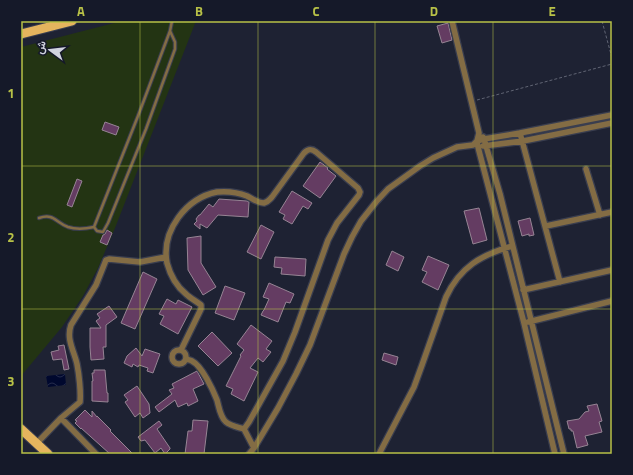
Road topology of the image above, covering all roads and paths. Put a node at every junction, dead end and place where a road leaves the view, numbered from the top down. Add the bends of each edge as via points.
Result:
1 (72, 21) edge
2 (172, 21) edge
3 (452, 21) edge
4 (602, 21) edge
5 (170, 31) junction
6 (21, 34) edge
7 (612, 58) edge
8 (612, 64) edge
9 (471, 102) junction
10 (612, 115) edge
11 (612, 123) edge
12 (479, 133) junction
13 (520, 133) junction
14 (484, 139) junction
15 (523, 141) junction
16 (476, 144) junction
17 (486, 146) junction
18 (586, 169) dead end
19 (612, 212) edge
20 (600, 215) junction
21 (39, 218) dead end
22 (546, 226) junction
23 (94, 227) junction
24 (512, 246) junction
25 (504, 248) junction
26 (166, 256) junction
27 (612, 270) edge
28 (560, 282) junction
29 (523, 290) junction
30 (612, 300) edge
31 (531, 321) junction
32 (524, 323) junction
33 (181, 350) junction
34 (186, 359) junction
35 (61, 418) junction
36 (21, 429) edge
37 (244, 429) junction
38 (36, 443) junction
39 (254, 448) junction
40 (48, 454) edge
41 (96, 454) edge
42 (249, 454) edge
43 (379, 454) edge
44 (555, 454) edge
45 (564, 454) edge

1 - 6 main road
2 - 5 lane
3 - 9 street
4 - 7 path
5 - 23 lane
5 - 23 lane via 175,49 146,129 108,223 103,232 97,231
8 - 9 path
9 - 12 street
10 - 13 street
11 - 15 street
12 - 14 street
12 - 16 street
13 - 14 street
13 - 15 street
14 - 16 street
14 - 17 street
15 - 17 street
15 - 22 street
16 - 17 street
16 - 25 street
16 - 39 street via 457,147 420,166 388,189 361,221 344,254 310,345
17 - 24 street
18 - 20 street
19 - 20 street
20 - 22 street
21 - 23 lane via 51,216 69,227 83,230
22 - 28 street
24 - 25 street
24 - 29 street
25 - 32 street
25 - 43 street via 486,255 468,267 450,288 414,387
26 - 33 street via 168,267 177,285 202,307
26 - 35 street via 140,262 106,260 96,285 69,332 78,366 80,402
26 - 37 street via 173,225 182,212 194,202 208,195 227,191 248,196 258,202 267,202 304,153 310,149 360,192 328,240 283,361
27 - 28 street
28 - 29 street
29 - 31 street
30 - 31 street
31 - 32 street
31 - 45 street
32 - 44 street
33 - 34 street
33 - 34 street via 172,355 174,363 181,365
34 - 37 street via 193,361 203,373 226,422
35 - 38 street
35 - 41 street
36 - 38 main road
37 - 39 street
38 - 40 main road
39 - 42 street

